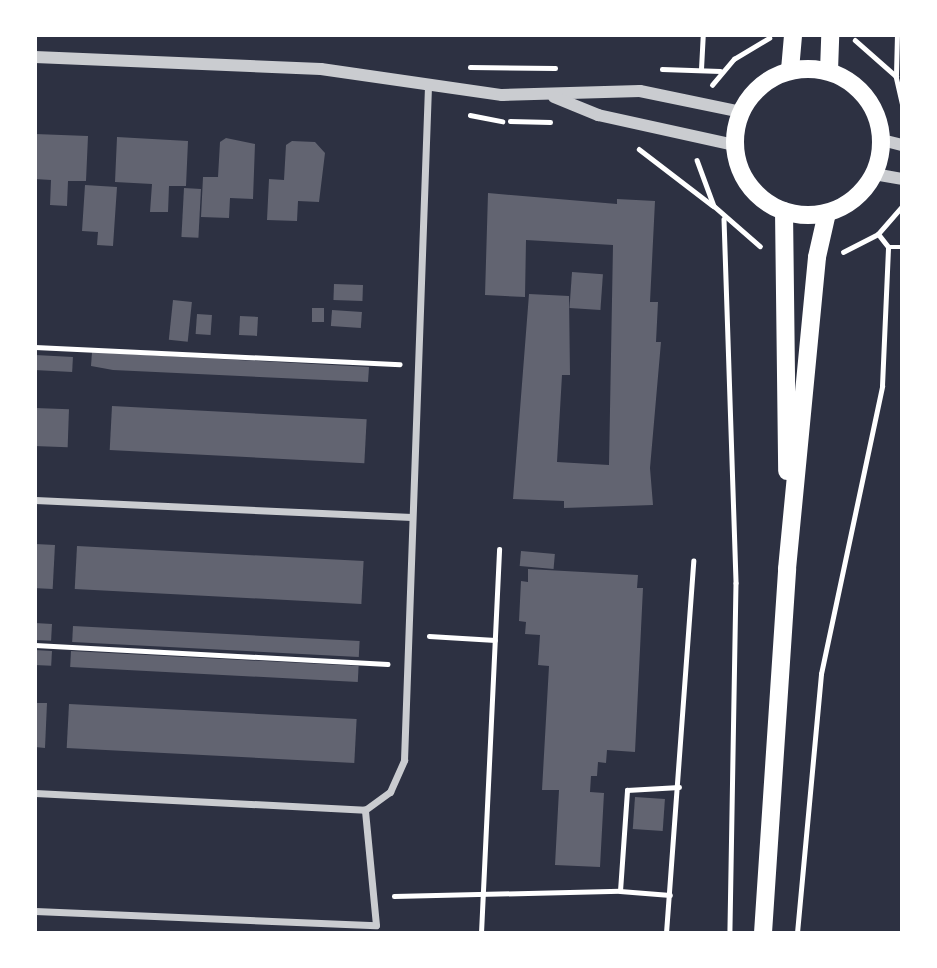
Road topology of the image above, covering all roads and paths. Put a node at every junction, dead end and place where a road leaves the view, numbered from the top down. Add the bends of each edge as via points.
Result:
1 (703, 35) edge
2 (778, 35) edge
3 (793, 35) edge
4 (897, 35) edge
5 (839, 36) edge
6 (35, 57) edge
7 (790, 70) junction
8 (829, 71) junction
9 (896, 76) junction
10 (428, 87) junction
11 (550, 96) junction
12 (902, 103) edge
13 (741, 112) junction
14 (560, 122) dead end
15 (882, 140) junction
16 (627, 144) dead end
17 (734, 145) junction
18 (902, 145) edge
19 (874, 174) junction
20 (902, 179) edge
21 (714, 206) dead end
22 (902, 206) edge
23 (784, 211) junction
24 (827, 213) junction
25 (724, 219) dead end
26 (888, 247) junction
27 (902, 247) edge
28 (35, 347) edge
29 (418, 365) junction
30 (35, 500) edge
31 (412, 517) junction
32 (499, 549) dead end
33 (692, 561) dead end
34 (787, 569) junction
35 (408, 635) junction
36 (495, 640) junction
37 (35, 645) edge
38 (407, 665) junction
39 (679, 787) junction
40 (35, 793) edge
41 (365, 810) junction
42 (484, 890) junction
43 (620, 891) junction
44 (670, 895) junction
45 (373, 898) junction
46 (35, 911) edge
47 (376, 929) edge
48 (481, 933) edge
49 (666, 933) edge
50 (730, 933) edge
51 (763, 933) edge
52 (797, 933) edge

1 - 2 path via 701,69 720,71
3 - 7 main road
4 - 9 path
5 - 8 main road
5 - 9 path via 878,54
6 - 10 street via 321,69
7 - 8 main road
7 - 13 main road via 755,90
8 - 15 main road via 871,103
9 - 12 path
10 - 11 street
10 - 14 path via 478,120
10 - 29 street
11 - 13 street via 640,91
11 - 17 street via 598,115
13 - 17 main road
15 - 18 street
15 - 19 main road
16 - 21 path
17 - 23 main road via 750,187
19 - 20 street
19 - 24 main road via 846,205
22 - 26 path via 877,234
23 - 24 main road
23 - 34 main road
24 - 34 main road via 817,257
25 - 50 path via 736,583
26 - 27 path
26 - 52 path via 882,386 821,674
28 - 29 path
29 - 31 street
30 - 31 street
31 - 35 street
32 - 36 path
33 - 39 path
34 - 51 main road
35 - 36 path
35 - 38 street
36 - 42 path
37 - 38 path
38 - 41 street via 404,760 390,792
39 - 43 path via 627,790
39 - 44 path
40 - 41 street
41 - 45 street
42 - 43 path
42 - 45 path
42 - 48 path
43 - 44 path
44 - 49 path
45 - 47 street
46 - 47 street

